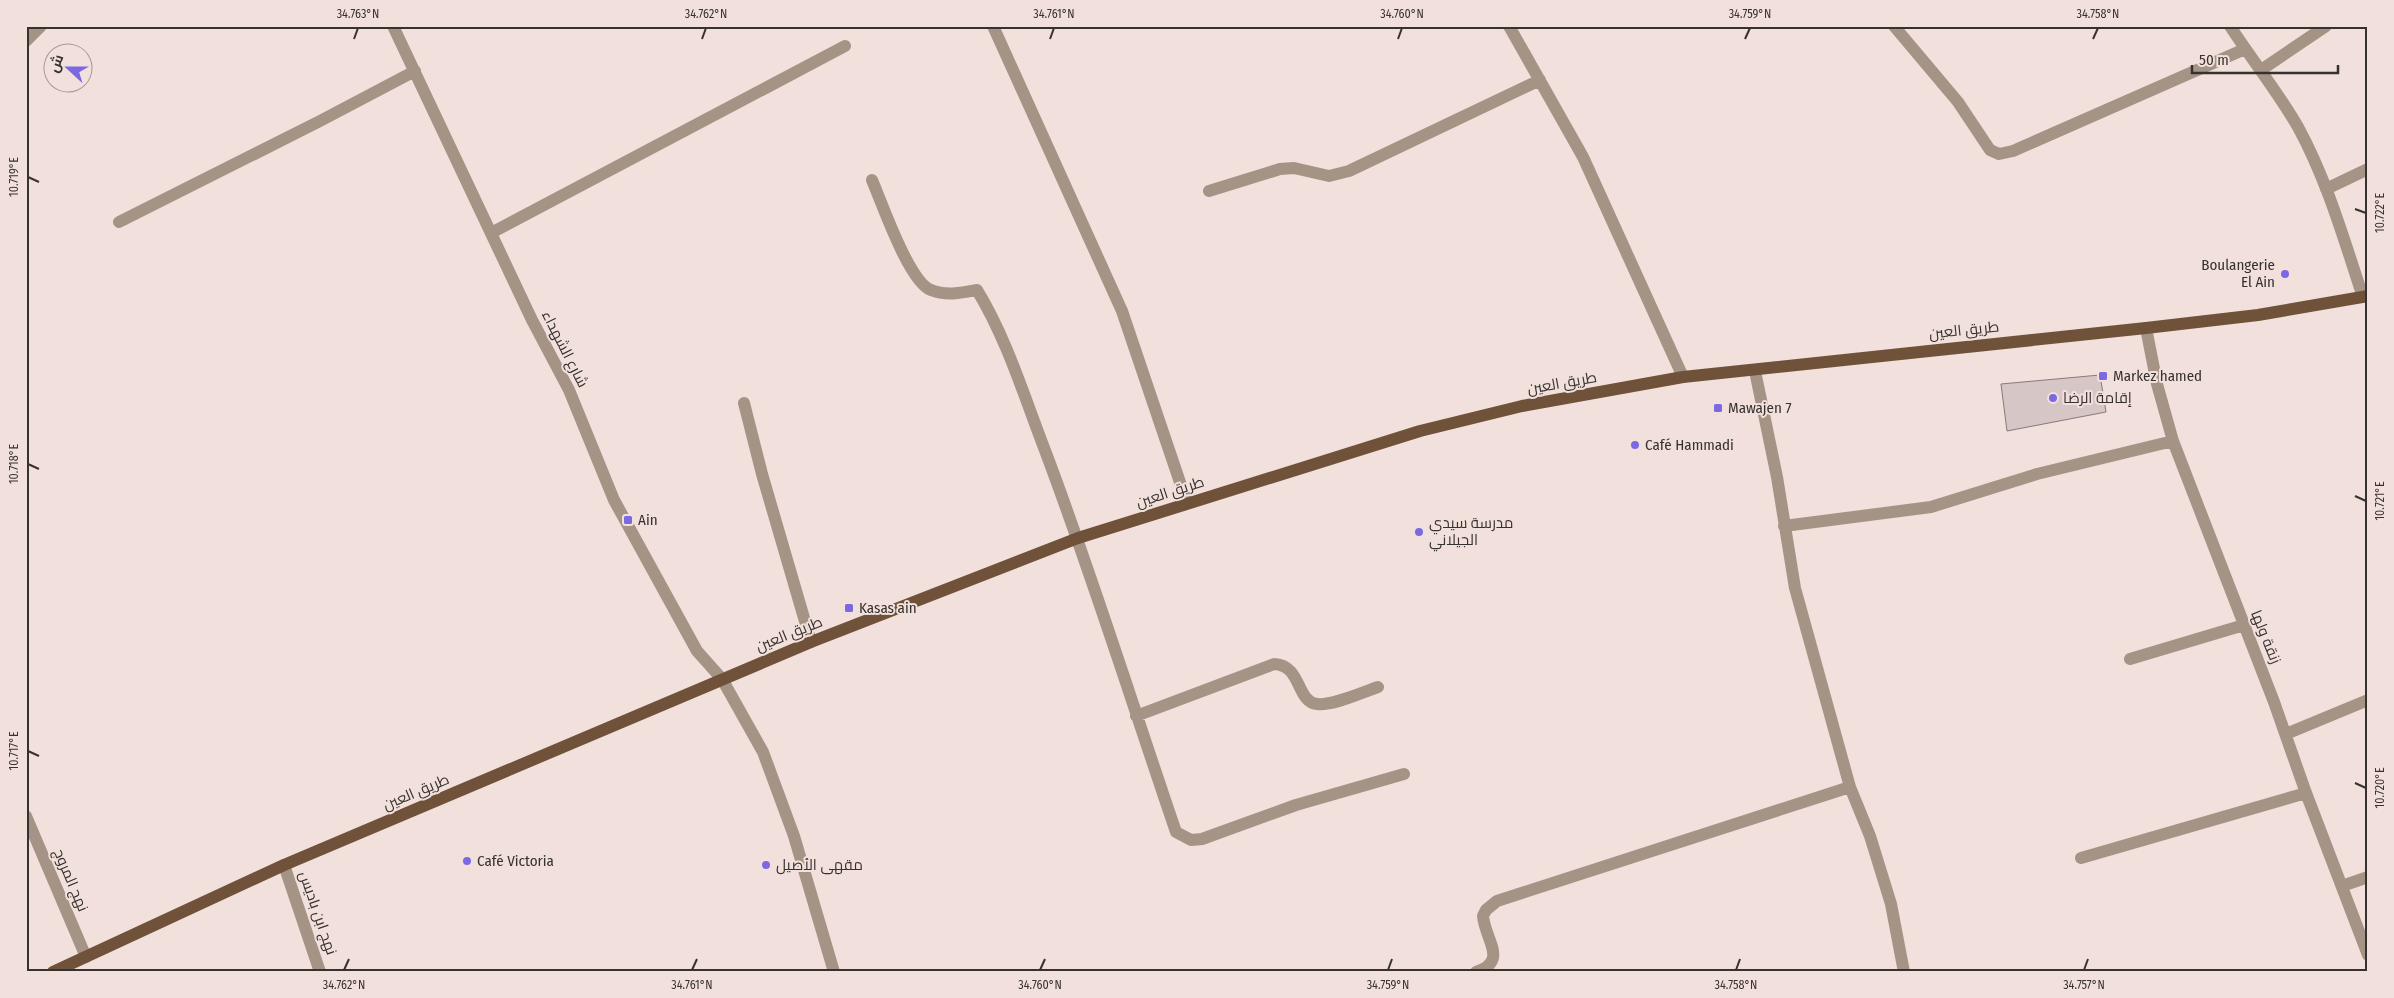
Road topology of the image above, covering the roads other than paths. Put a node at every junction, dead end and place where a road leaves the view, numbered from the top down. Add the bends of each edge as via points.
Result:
1 (41, 26) edge
2 (393, 26) edge
3 (993, 26) edge
4 (1509, 26) edge
5 (1894, 26) edge
6 (2230, 26) edge
7 (2326, 26) edge
8 (26, 41) edge
9 (845, 46) dead end
10 (2245, 49) junction
11 (415, 70) junction
12 (2261, 70) junction
13 (1540, 80) junction
14 (2368, 169) edge
15 (872, 180) dead end
16 (2326, 188) junction
17 (1209, 191) dead end
18 (119, 222) dead end
19 (491, 233) junction
20 (2365, 296) edge
21 (2146, 328) junction
22 (1755, 371) junction
23 (1683, 377) junction
24 (744, 403) dead end
25 (2173, 441) junction
26 (1187, 503) junction
27 (1784, 526) junction
28 (1078, 538) junction
29 (2244, 625) junction
30 (810, 642) junction
31 (2130, 659) dead end
32 (722, 679) junction
33 (1378, 686) dead end
34 (2368, 700) edge
35 (1136, 716) junction
36 (2286, 734) junction
37 (1404, 774) dead end
38 (1850, 787) junction
39 (2306, 792) junction
40 (26, 816) edge
41 (2081, 858) dead end
42 (284, 865) junction
43 (2368, 877) edge
44 (2342, 886) junction
45 (2368, 955) edge
46 (86, 957) junction
47 (53, 972) edge
48 (320, 972) edge
49 (834, 972) edge
50 (1476, 972) edge
51 (1904, 972) edge

1 - 8 street
2 - 11 street, شارع الشهداء
3 - 26 street via 1122,311
4 - 13 street
5 - 10 street via 1963,108 1990,150 1999,154 2013,151
6 - 10 street
7 - 12 street
9 - 19 street
10 - 12 street
11 - 18 street
11 - 19 street, شارع الشهداء
12 - 16 street via 2298,128
13 - 17 street via 1339,175 1280,169
13 - 23 street via 1583,157
14 - 16 street
15 - 28 street via 905,258 920,283 941,293 977,290 989,309
16 - 20 street
19 - 32 street, شارع الشهداء via 569,390 614,500 697,650
20 - 21 main road, طريق العين
21 - 22 main road, طريق العين
21 - 25 street, زنقة ولها
22 - 23 main road, طريق العين
22 - 27 street
23 - 26 main road, طريق العين via 1522,406 1420,431
24 - 30 street
25 - 27 street via 2028,477 1931,507
25 - 29 street, زنقة ولها
26 - 28 main road, طريق العين
27 - 38 street via 1795,588
28 - 30 main road, طريق العين
28 - 35 street
29 - 31 street
29 - 36 street, زنقة ولها
30 - 32 main road, طريق العين
32 - 42 main road, طريق العين
32 - 49 street, شارع الشهداء via 763,752 782,799
33 - 35 street via 1315,704 1307,699 1289,670 1274,664
34 - 36 street
35 - 37 street via 1176,832 1191,840
36 - 39 street, زنقة ولها
38 - 50 street via 1497,902 1483,916 1494,959 1490,965
38 - 51 street via 1870,836 1891,904
39 - 41 street
39 - 44 street, زنقة ولها
40 - 46 street, نهج المروج
42 - 46 main road, طريق العين
42 - 48 street, نهج ابن باديس
43 - 44 street
44 - 45 street, زنقة ولها
46 - 47 main road, طريق العين

